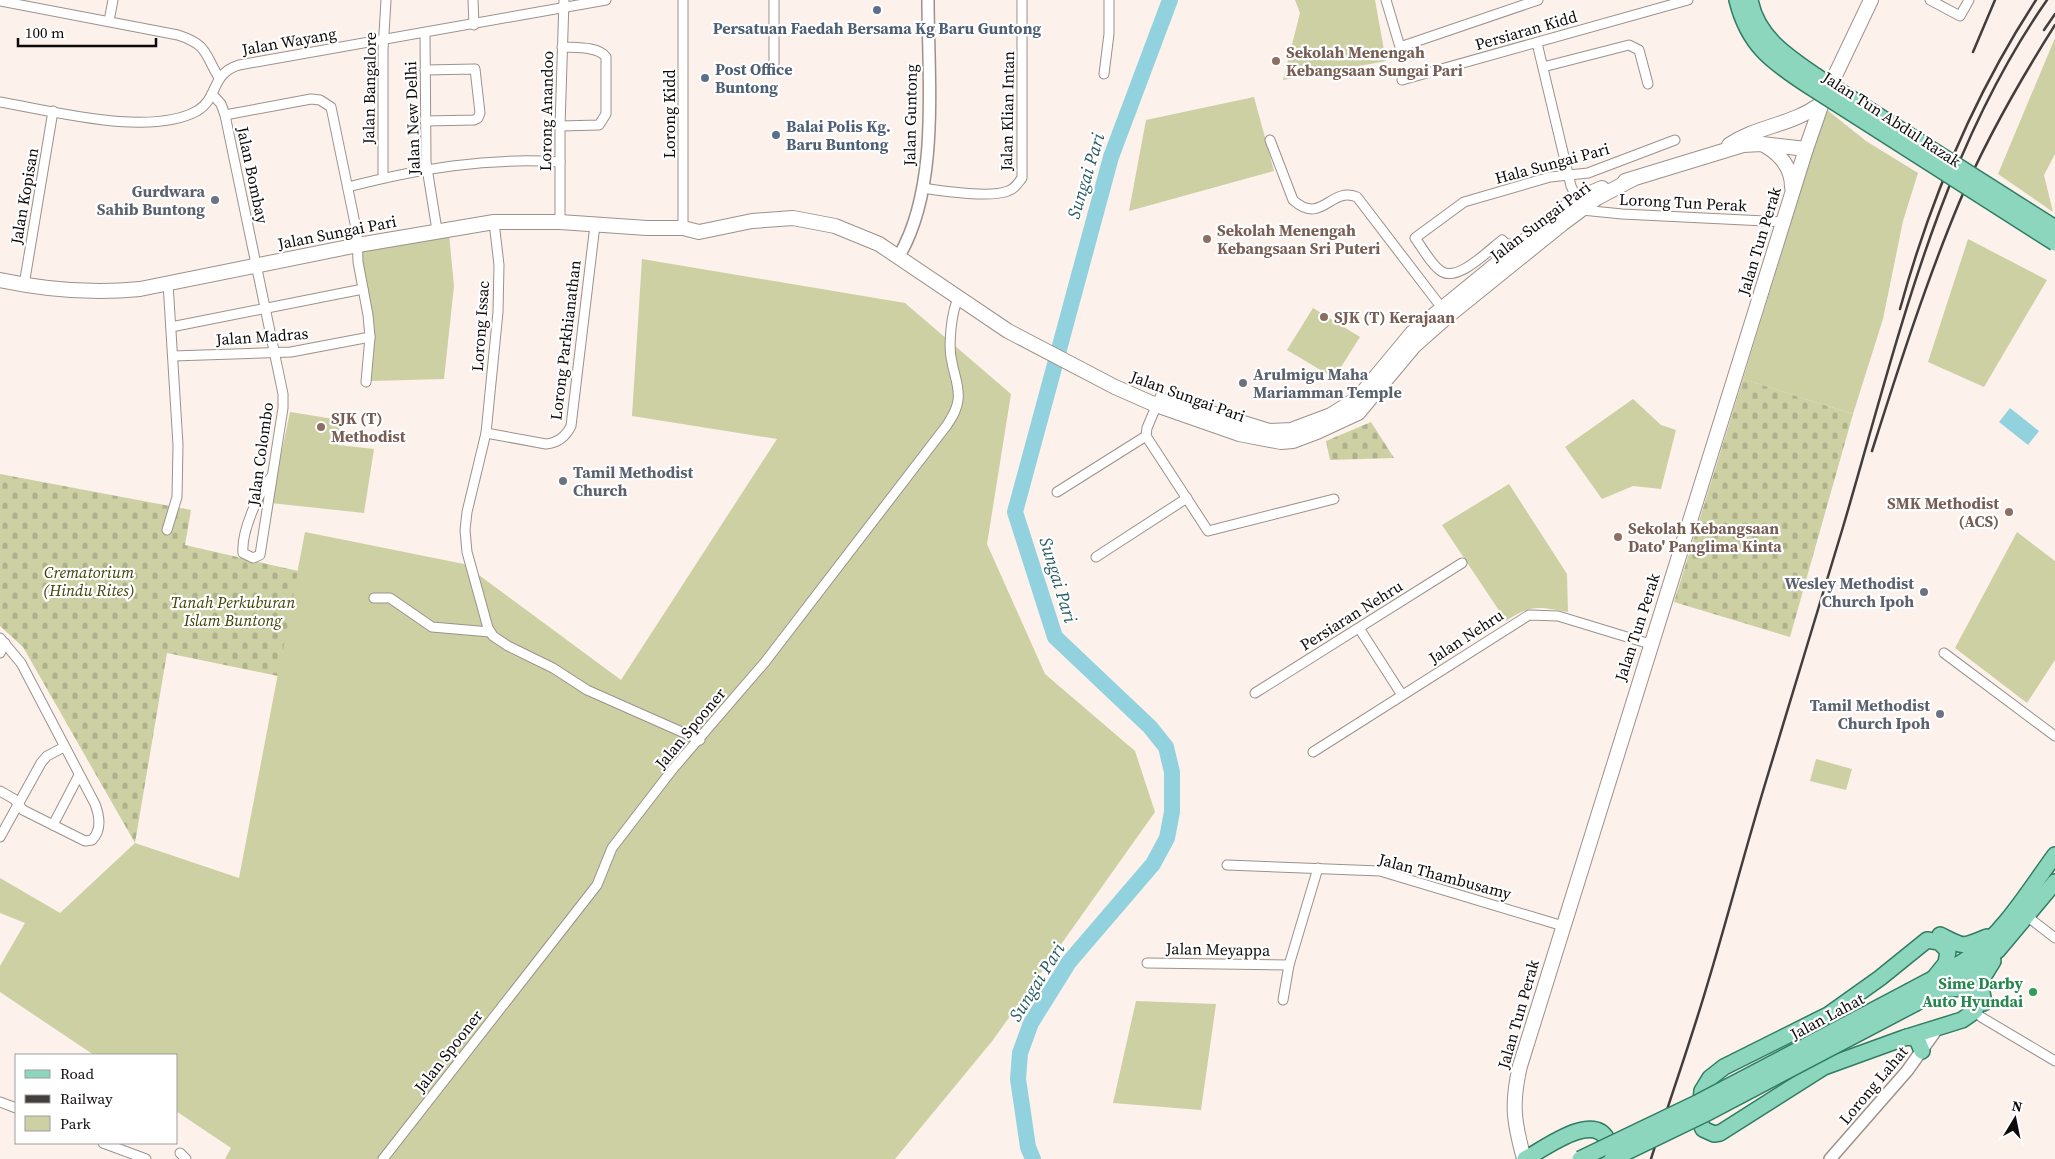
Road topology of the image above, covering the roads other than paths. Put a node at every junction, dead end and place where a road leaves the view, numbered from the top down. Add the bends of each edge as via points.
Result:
1 (113, 0) edge
2 (386, 0) edge
3 (473, 0) edge
4 (606, 0) edge
5 (683, 0) edge
6 (774, 0) edge
7 (928, 0) edge
8 (1022, 0) edge
9 (1109, 0) edge
10 (1386, 0) edge
11 (1538, 0) edge
12 (1688, 0) edge
13 (1731, 0) edge
14 (1750, 0) edge
15 (1871, 0) edge
16 (1930, 0) edge
17 (1969, 0) edge
18 (0, 1) edge
19 (564, 5) edge
20 (1739, 7) edge
21 (109, 21) junction
22 (474, 25) junction
23 (425, 34) junction
24 (383, 40) junction
25 (1537, 43) junction
26 (562, 47) junction
27 (1543, 67) junction
28 (425, 70) junction
29 (774, 70) dead end
30 (1104, 74) dead end
31 (219, 78) junction
32 (1402, 80) dead end
33 (1812, 81) junction
34 (1648, 84) dead end
35 (212, 94) junction
36 (0, 102) edge
37 (1822, 103) junction
38 (53, 111) junction
39 (226, 115) junction
40 (425, 121) junction
41 (560, 126) junction
42 (1270, 140) dead end
43 (1675, 140) dead end
44 (1762, 144) junction
45 (1806, 148) junction
46 (1718, 152) junction
47 (560, 162) junction
48 (427, 168) junction
49 (1568, 174) junction
50 (383, 178) junction
51 (348, 187) junction
52 (922, 188) junction
53 (1792, 193) junction
54 (1579, 204) junction
55 (494, 222) junction
56 (560, 222) junction
57 (1783, 222) junction
58 (595, 225) junction
59 (683, 228) junction
60 (2055, 228) edge
61 (437, 230) junction
62 (2055, 243) edge
63 (358, 245) junction
64 (1518, 246) junction
65 (901, 252) junction
66 (257, 266) junction
67 (1458, 273) junction
68 (0, 280) edge
69 (168, 283) junction
70 (24, 285) junction
71 (1468, 286) junction
72 (362, 289) junction
73 (959, 298) junction
74 (264, 309) junction
75 (1444, 312) junction
76 (171, 327) junction
77 (1010, 328) junction
78 (370, 337) junction
79 (274, 353) junction
80 (173, 356) junction
81 (366, 382) dead end
82 (1158, 401) junction
83 (486, 433) junction
84 (1146, 436) junction
85 (272, 476) junction
86 (1057, 492) dead end
87 (1187, 498) junction
88 (1334, 499) dead end
89 (167, 530) dead end
90 (1096, 557) dead end
91 (1462, 563) dead end
92 (374, 598) dead end
93 (1359, 628) junction
94 (490, 632) junction
95 (3, 641) edge
96 (1650, 644) junction
97 (0, 653) edge
98 (1944, 653) dead end
99 (1256, 693) dead end
100 (1402, 695) junction
101 (2055, 736) edge
102 (700, 740) junction
103 (64, 747) junction
104 (1313, 752) dead end
105 (79, 775) junction
106 (0, 791) edge
107 (17, 803) junction
108 (54, 825) junction
109 (0, 837) edge
110 (2055, 856) edge
111 (1227, 865) dead end
112 (1318, 868) junction
113 (2055, 882) edge
114 (2028, 916) junction
115 (1563, 926) junction
116 (1995, 933) junction
117 (2013, 934) junction
118 (2055, 938) edge
119 (1147, 963) dead end
120 (1289, 965) junction
121 (1873, 982) junction
122 (1937, 984) junction
123 (1913, 997) junction
124 (1283, 1000) dead end
125 (1981, 1017) junction
126 (1937, 1029) junction
127 (1907, 1037) junction
128 (1922, 1051) junction
129 (2055, 1062) edge
130 (0, 1102) edge
131 (15, 1108) edge
132 (105, 1144) edge
133 (146, 1159) edge
134 (383, 1159) edge
135 (1524, 1159) edge
136 (1580, 1159) edge
137 (1605, 1159) edge
138 (1612, 1159) edge
139 (1830, 1159) edge

1 - 21 street
2 - 24 street, Jalan Bangalore
3 - 22 street
4 - 19 street, Jalan Wayang
5 - 59 street, Lorong Kidd
6 - 29 street
7 - 52 street, Jalan Guntong via 928,148
8 - 52 street, Jalan Klian Intan via 1022,178 1007,192
9 - 30 street
10 - 11 street via 1400,47
12 - 25 street, Persiaran Kidd
13 - 20 street
14 - 33 main road, Jalan Tun Abdul Razak via 1769,40
15 - 37 main road, Jalan Tun Perak
16 - 17 street via 1960,16
18 - 21 street
19 - 22 street, Jalan Wayang
19 - 26 street, Lorong Anandoo
20 - 33 main road, Jalan Tun Abdul Razak via 1762,50 1781,67
21 - 31 street via 163,30 195,40 204,49
22 - 23 street, Jalan Wayang
23 - 24 street, Jalan Wayang
23 - 28 street, Jalan New Delhi
24 - 31 street, Jalan Wayang via 239,65 229,68
24 - 50 street, Jalan Bangalore
25 - 27 street
25 - 32 street, Persiaran Kidd
26 - 41 street, Lorong Anandoo
26 - 41 street via 596,50 606,57 606,114 598,125
27 - 34 street via 1629,45 1639,50
27 - 49 street
28 - 40 street, Jalan New Delhi
28 - 40 street via 475,69 480,114 474,120
31 - 35 street
33 - 60 main road, Jalan Tun Abdul Razak, bridge
33 - 62 main road, Jalan Tun Abdul Razak, bridge
35 - 38 street via 196,111 182,118 156,123 98,119
35 - 39 street, Jalan Bombay
36 - 38 street
37 - 45 main road, Jalan Tun Perak
37 - 46 main road via 1798,119 1744,135
38 - 70 street, Jalan Kopisan
39 - 51 street via 311,99 327,102 334,114
39 - 66 street, Jalan Bombay
40 - 48 street, Jalan New Delhi
41 - 47 street, Lorong Anandoo
42 - 75 street via 1286,187 1301,207 1319,208 1346,194 1357,197
43 - 49 street, Hala Sungai Pari via 1588,172
44 - 45 main road, Jalan Sungai Pari
44 - 46 main road, Jalan Sungai Pari
44 - 53 main road via 1776,152 1783,161 1789,171
45 - 53 main road, Jalan Tun Perak
46 - 54 main road, Jalan Sungai Pari via 1633,179
47 - 48 street via 504,160
47 - 56 street, Lorong Anandoo
48 - 50 street
48 - 61 street, Jalan New Delhi
49 - 54 street
49 - 67 street, Hala Sungai Pari via 1550,176 1464,202 1415,238 1440,271 1449,275
50 - 51 street
51 - 63 street
52 - 65 street, Jalan Guntong via 916,219
53 - 57 main road, Jalan Tun Perak
54 - 57 street, Lorong Tun Perak via 1622,214
54 - 64 main road, Jalan Sungai Pari
54 - 75 main road, Jalan Sungai Pari
55 - 56 main road, Jalan Sungai Pari
55 - 61 main road, Jalan Sungai Pari
55 - 83 street, Lorong Issac via 500,290
56 - 58 main road, Jalan Sungai Pari
57 - 96 main road, Jalan Tun Perak
58 - 59 main road, Jalan Sungai Pari
58 - 83 street, Lorong Parkhianathan via 568,433 554,443 546,444
59 - 65 main road, Jalan Sungai Pari via 690,224 716,224 801,212 836,221
61 - 63 main road, Jalan Sungai Pari
63 - 66 main road, Jalan Sungai Pari
63 - 72 street
64 - 67 street via 1502,240
64 - 71 main road, Jalan Sungai Pari
65 - 73 main road, Jalan Sungai Pari
65 - 77 main road, Jalan Sungai Pari
66 - 69 main road, Jalan Sungai Pari
66 - 74 street, Jalan Colombo
67 - 71 street
68 - 70 main road, Jalan Sungai Pari
69 - 70 main road, Jalan Sungai Pari via 103,292 52,290
69 - 76 street
71 - 75 main road, Jalan Sungai Pari
72 - 74 street
72 - 78 street
73 - 77 main road, Jalan Sungai Pari
73 - 102 street, Jalan Spooner via 951,342 951,360 959,390 954,413 765,662
74 - 76 street
74 - 79 street, Jalan Colombo
75 - 82 main road, Jalan Sungai Pari via 1350,405 1291,430 1269,431
76 - 80 street
77 - 82 main road, Jalan Sungai Pari via 1092,373
78 - 79 street, Jalan Madras
78 - 81 street
79 - 80 street, Jalan Madras
79 - 85 street, Jalan Colombo via 283,408
80 - 89 street via 177,497
82 - 84 street
83 - 94 street, Lorong Issac via 465,530 474,578
84 - 86 street
84 - 87 street
85 - 85 street, Jalan Colombo via 258,558 247,557 242,547 263,486
87 - 88 street via 1208,531
87 - 90 street
91 - 93 street, Persiaran Nehru
92 - 94 street via 390,598 432,626
93 - 99 street, Persiaran Nehru
93 - 100 street
94 - 102 street via 587,690
95 - 97 street
95 - 103 street via 21,663
96 - 100 street, Jalan Nehru via 1558,616 1529,615
96 - 115 main road, Jalan Tun Perak
98 - 101 street
100 - 104 street, Jalan Nehru
102 - 134 street, Jalan Spooner via 672,770 612,848 597,885
103 - 105 street
103 - 107 street via 41,763
105 - 108 street
105 - 108 street via 99,814 96,836 85,841
106 - 107 street
107 - 108 street via 23,810
107 - 109 street
110 - 116 main road, Jalan Lahat
111 - 112 street, Jalan Thambusamy
112 - 115 street, Jalan Thambusamy via 1391,874
112 - 120 street, Jalan Meyappa
113 - 114 main road, Jalan Lahat
114 - 117 main road, Jalan Lahat
114 - 118 street
115 - 135 main road, Jalan Tun Perak via 1516,1082 1514,1120
116 - 121 main road via 1962,946 1938,934 1925,934
116 - 122 main road, Jalan Lahat
117 - 122 main road, Jalan Lahat via 1986,961
117 - 125 main road via 1981,978 1984,1009
119 - 120 street, Jalan Meyappa
120 - 124 street, Jalan Meyappa
121 - 122 main road via 1927,940 1939,942 1948,951
121 - 127 main road via 1828,1015 1716,1072 1700,1099 1699,1119 1703,1129 1714,1134 1727,1130 1824,1067
122 - 123 main road, Jalan Lahat
122 - 126 main road via 1965,988 1974,993 1977,1002 1972,1015
123 - 136 main road, Jalan Lahat, bridge
123 - 138 main road, Jalan Lahat, bridge via 1714,1109
125 - 126 main road via 1963,1027 1946,1031
125 - 129 street
126 - 127 main road
126 - 128 street, Lorong Lahat
127 - 128 main road via 1917,1039
128 - 139 street, Lorong Lahat
130 - 131 street
132 - 133 street
135 - 137 main road via 1589,1128 1600,1130 1607,1139

